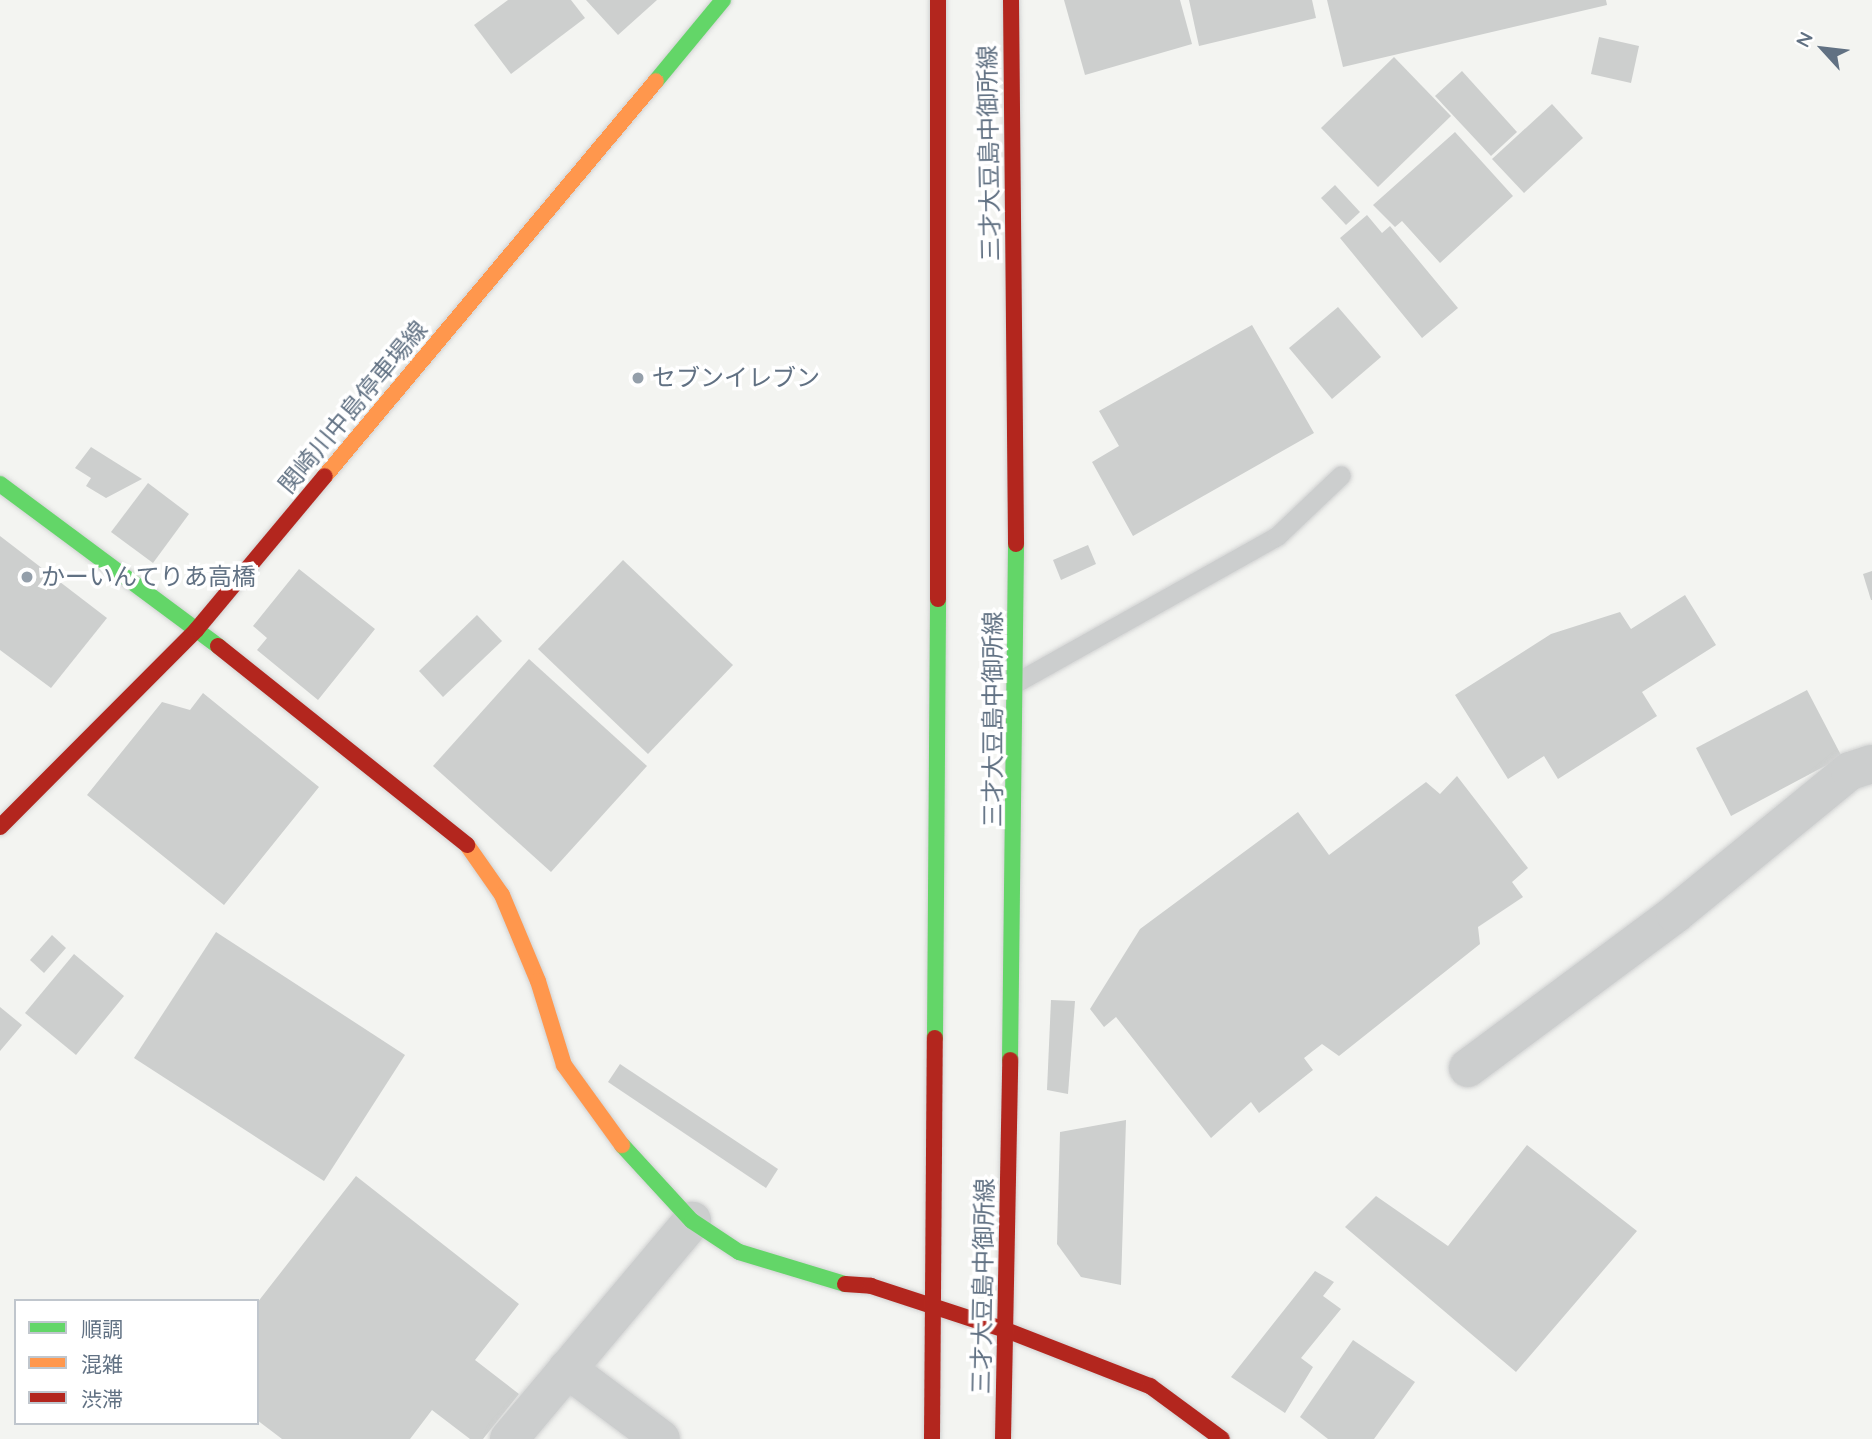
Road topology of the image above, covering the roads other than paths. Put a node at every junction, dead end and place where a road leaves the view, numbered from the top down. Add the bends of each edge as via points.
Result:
1 (723, 0) edge
2 (938, 0) edge
3 (1011, 0) edge
4 (1341, 475) dead end
5 (0, 484) edge
6 (197, 629) junction
7 (1017, 682) junction
8 (1872, 764) edge
9 (0, 827) edge
10 (1468, 1068) dead end
11 (692, 1221) junction
12 (933, 1308) junction
13 (1006, 1330) junction
14 (566, 1368) junction
15 (509, 1439) edge
16 (661, 1439) edge
17 (932, 1439) edge
18 (1003, 1439) edge
19 (1222, 1439) edge

1 - 6 main road, 関崎川中島停車場線
2 - 12 main road, 三才大豆島中御所線
3 - 7 main road, 三才大豆島中御所線
4 - 7 lane via 1277,536
5 - 6 main road
6 - 9 main road, 関崎川中島停車場線
6 - 11 main road via 463,840 502,895 538,981 564,1065 620,1143
7 - 13 main road, 三才大豆島中御所線
8 - 10 street via 1850,771 1675,914
11 - 12 main road via 739,1252 831,1283 870,1286
11 - 14 street
12 - 13 main road
12 - 17 main road, 三才大豆島中御所線
13 - 18 main road, 三才大豆島中御所線
13 - 19 main road via 1150,1386
14 - 15 street
14 - 16 street

